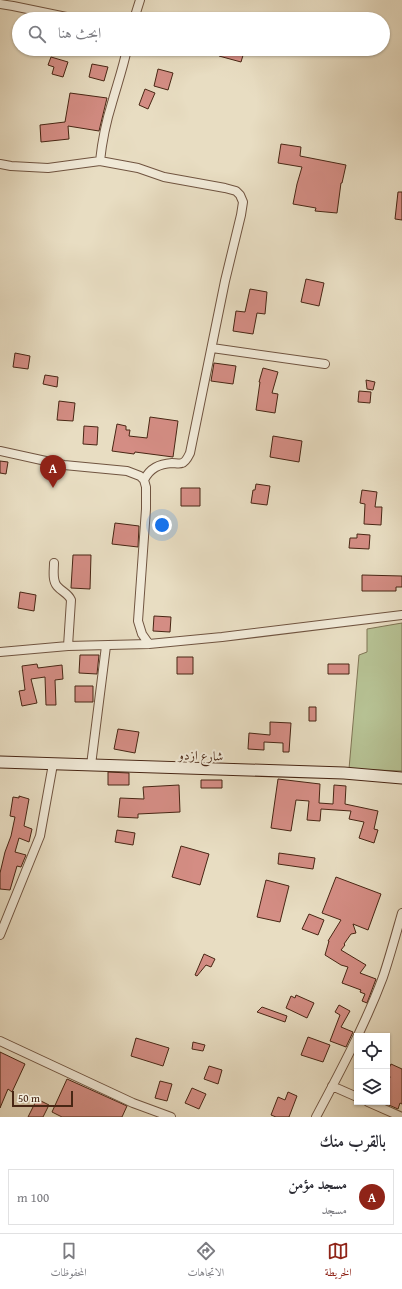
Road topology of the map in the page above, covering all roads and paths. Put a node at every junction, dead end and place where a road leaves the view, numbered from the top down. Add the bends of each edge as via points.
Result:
1 (140, 0) edge
2 (0, 4) edge
3 (45, 12) edge
4 (136, 12) edge
5 (126, 56) edge
6 (100, 161) junction
7 (0, 164) edge
8 (212, 348) junction
9 (325, 364) dead end
10 (0, 451) edge
11 (144, 480) junction
12 (54, 563) dead end
13 (402, 614) edge
14 (150, 644) junction
15 (68, 646) junction
16 (106, 646) junction
17 (0, 652) edge
18 (0, 762) edge
19 (54, 764) junction
20 (91, 765) junction
21 (402, 778) edge
22 (402, 913) edge
23 (0, 935) edge
24 (0, 1041) edge
25 (332, 1086) junction
26 (354, 1096) edge
27 (375, 1105) edge
28 (171, 1117) edge
29 (316, 1117) edge
30 (402, 1117) edge

1 - 4 street
2 - 3 street
5 - 6 street via 104,132
6 - 7 street via 48,168
6 - 8 street via 138,168 164,177 224,188 236,191 240,195 243,202 241,215
8 - 9 street
8 - 11 street via 188,459 182,463 154,468
10 - 11 street via 64,465 127,471
11 - 14 street via 146,509 138,621 142,634
12 - 15 street via 54,580 71,600
13 - 14 street
14 - 16 street
15 - 16 street
15 - 17 street
16 - 20 street
18 - 19 street, شارع ازدو
19 - 20 street, شارع ازدو
19 - 23 street via 40,836
20 - 21 street, شارع ازدو
22 - 25 street via 383,976 344,1065
24 - 28 street via 133,1103
25 - 26 street
25 - 29 street
27 - 30 street

